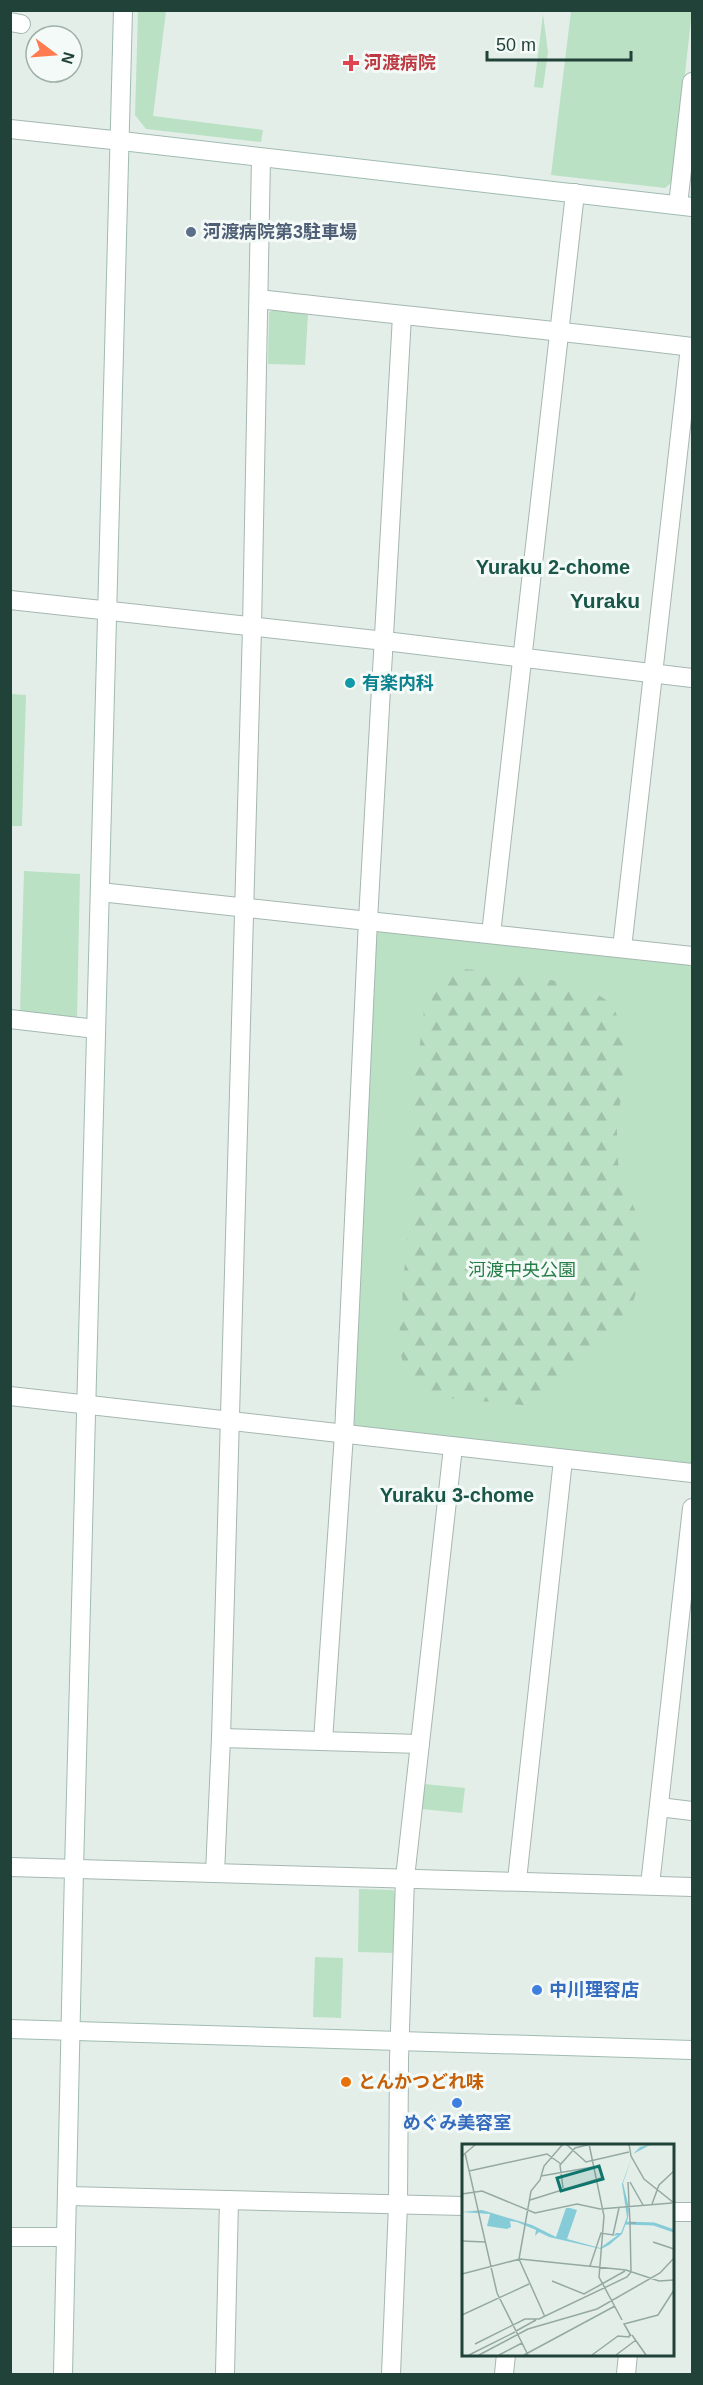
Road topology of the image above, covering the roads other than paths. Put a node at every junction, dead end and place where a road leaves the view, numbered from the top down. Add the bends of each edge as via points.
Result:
1 (123, 10) edge
2 (693, 82) edge
3 (691, 110) edge
4 (10, 129) edge
5 (122, 141) junction
6 (261, 158) junction
7 (575, 193) junction
8 (685, 206) edge
9 (259, 299) junction
10 (402, 316) junction
11 (560, 330) junction
12 (691, 347) edge
13 (10, 600) edge
14 (106, 610) junction
15 (252, 628) junction
16 (385, 641) junction
17 (522, 658) junction
18 (652, 673) junction
19 (693, 678) edge
20 (100, 892) junction
21 (244, 908) junction
22 (368, 920) junction
23 (491, 934) junction
24 (622, 948) junction
25 (693, 956) edge
26 (10, 1018) edge
27 (96, 1029) junction
28 (10, 1396) edge
29 (86, 1404) junction
30 (229, 1422) junction
31 (344, 1434) junction
32 (453, 1447) junction
33 (563, 1460) junction
34 (693, 1473) edge
35 (693, 1508) edge
36 (221, 1738) junction
37 (323, 1741) junction
38 (420, 1744) junction
39 (659, 1807) junction
40 (693, 1811) edge
41 (10, 1867) edge
42 (74, 1870) junction
43 (215, 1873) junction
44 (405, 1878) junction
45 (517, 1880) junction
46 (650, 1885) junction
47 (693, 1887) edge
48 (10, 2028) edge
49 (71, 2030) junction
50 (400, 2039) junction
51 (693, 2050) edge
52 (68, 2196) junction
53 (230, 2200) junction
54 (398, 2205) junction
55 (462, 2206) edge
56 (673, 2212) edge
57 (693, 2212) edge
58 (10, 2237) edge
59 (66, 2237) junction
60 (506, 2355) edge
61 (628, 2355) edge
62 (63, 2374) edge
63 (225, 2374) edge
64 (392, 2374) edge
65 (504, 2374) edge
66 (626, 2374) edge

1 - 5 street
2 - 3 street
3 - 8 street
4 - 5 street
5 - 6 street
5 - 14 street
6 - 7 street
6 - 9 street
7 - 8 street
7 - 11 street
9 - 10 street
9 - 15 street
10 - 11 street
10 - 16 street
11 - 12 street
11 - 17 street
12 - 18 street
13 - 14 street
14 - 15 street
14 - 20 street
15 - 16 street
15 - 21 street
16 - 17 street
16 - 22 street
17 - 18 street
17 - 23 street
18 - 19 street
18 - 24 street
20 - 21 street
20 - 27 street
21 - 22 street
21 - 30 street
22 - 23 street
22 - 31 street
23 - 24 street
24 - 25 street
26 - 27 street
27 - 29 street
28 - 29 street
29 - 30 street
29 - 42 street
30 - 31 street
30 - 36 street
31 - 32 street
31 - 37 street
32 - 33 street
32 - 38 street
33 - 34 street
33 - 45 street
35 - 39 street
36 - 37 street
36 - 43 street
37 - 38 street
38 - 44 street
39 - 40 street
39 - 46 street
41 - 42 street
42 - 43 street
42 - 49 street
43 - 44 street
44 - 45 street
44 - 50 street
45 - 46 street
46 - 47 street
48 - 49 street
49 - 50 street
49 - 52 street
50 - 51 street
50 - 54 street
52 - 53 street
52 - 59 street
53 - 54 street
53 - 63 street
54 - 55 street
54 - 64 street
56 - 57 street
58 - 59 street
59 - 62 street
60 - 65 street
61 - 66 street

